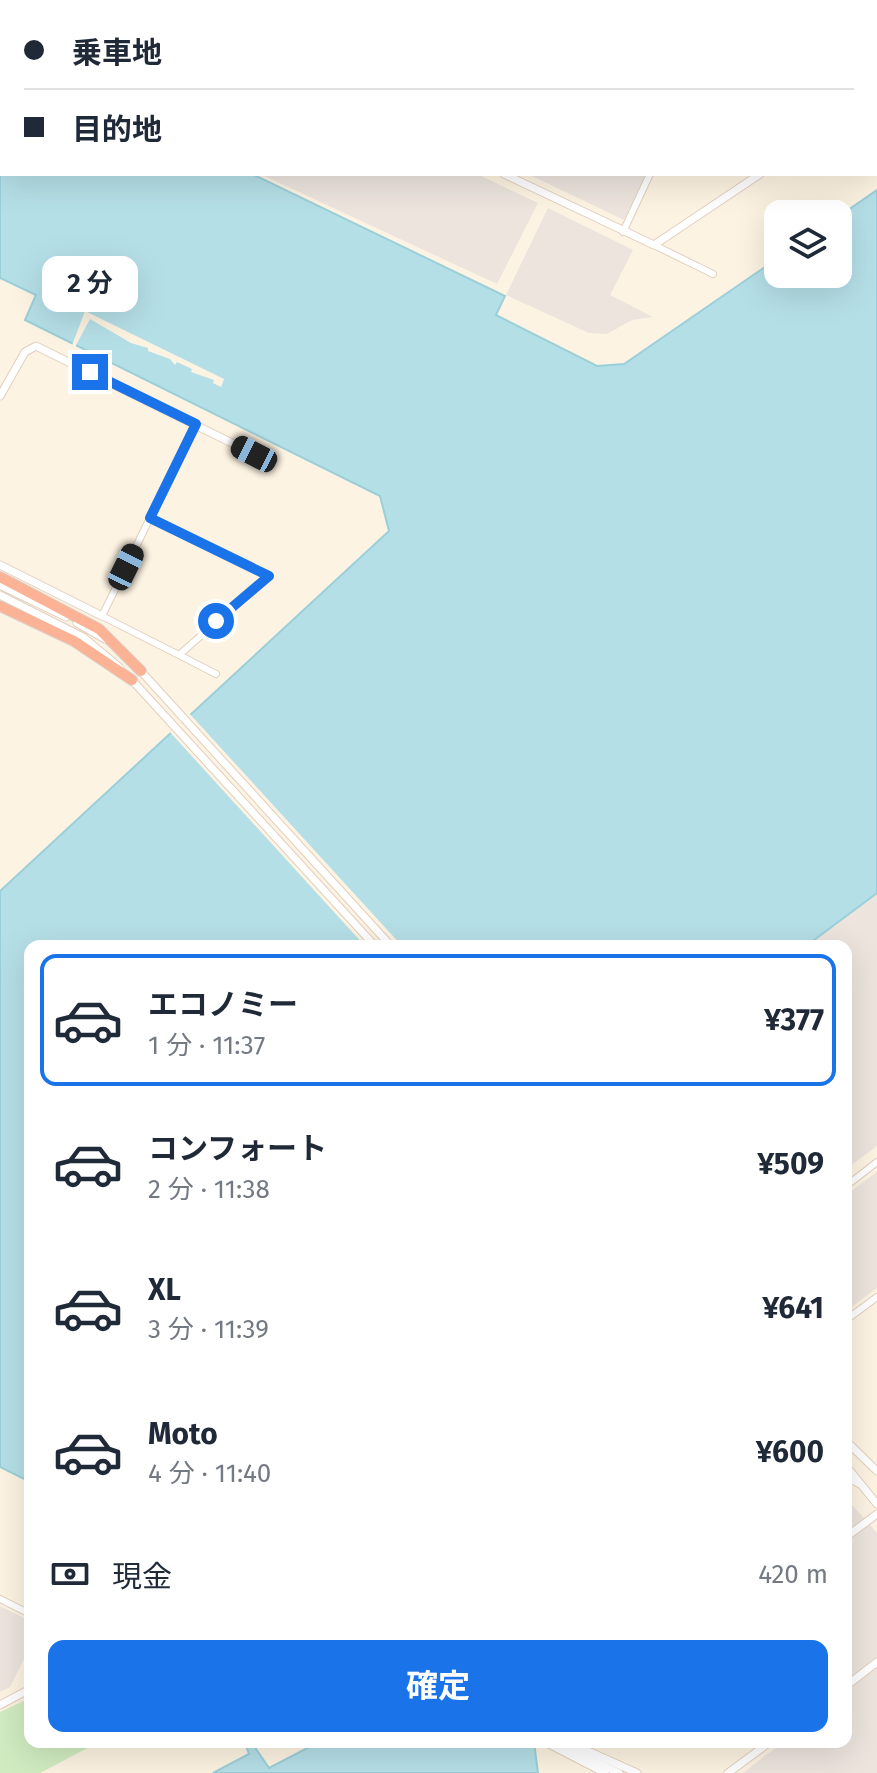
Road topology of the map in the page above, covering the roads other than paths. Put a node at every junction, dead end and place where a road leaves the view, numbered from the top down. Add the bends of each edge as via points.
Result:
1 (508, 176) edge
2 (649, 176) edge
3 (757, 176) edge
4 (623, 232) junction
5 (654, 245) junction
6 (713, 274) dead end
7 (0, 396) edge
8 (196, 424) junction
9 (254, 454) dead end
10 (150, 518) junction
11 (0, 565) edge
12 (0, 577) edge
13 (0, 585) edge
14 (0, 595) edge
15 (0, 606) edge
16 (102, 616) junction
17 (179, 655) junction
18 (141, 671) junction
19 (216, 674) dead end
20 (132, 680) junction
21 (370, 940) edge
22 (386, 940) edge
23 (877, 1162) edge
24 (852, 1181) edge
25 (877, 1297) edge
26 (852, 1316) edge
27 (852, 1447) edge
28 (877, 1471) edge
29 (852, 1474) edge
30 (852, 1480) edge
31 (859, 1484) junction
32 (877, 1504) edge
33 (877, 1514) edge
34 (852, 1533) edge
35 (0, 1599) edge
36 (24, 1611) edge
37 (877, 1662) edge
38 (852, 1681) edge
39 (24, 1692) edge
40 (0, 1705) edge
41 (558, 1748) edge
42 (560, 1748) edge
43 (581, 1748) edge
44 (762, 1748) edge
45 (605, 1773) edge
46 (619, 1773) edge
47 (637, 1773) edge
48 (728, 1773) edge

1 - 4 street
2 - 4 street
3 - 5 street
4 - 5 street
5 - 6 street
7 - 8 street via 25,352 36,346
8 - 9 street
8 - 10 street
10 - 16 street
10 - 17 street via 269,576
11 - 16 street
12 - 18 highway via 92,624
13 - 18 street via 88,629
14 - 20 street via 83,637
15 - 20 highway via 84,647
16 - 17 street
17 - 19 street
18 - 22 street
20 - 21 street
23 - 24 street
25 - 26 street
27 - 28 street
29 - 31 street
30 - 31 street
31 - 32 street
33 - 34 street
35 - 36 street
37 - 38 street
39 - 40 street
41 - 45 street
42 - 46 street
43 - 47 street
44 - 48 street

